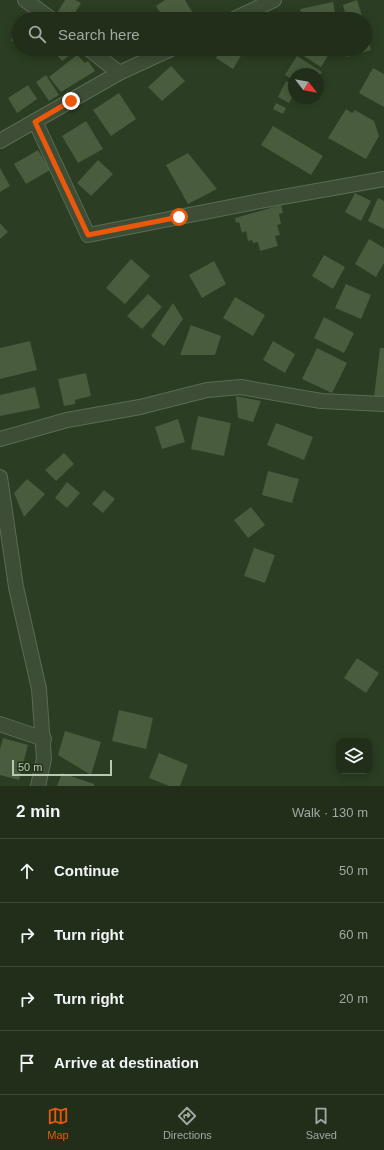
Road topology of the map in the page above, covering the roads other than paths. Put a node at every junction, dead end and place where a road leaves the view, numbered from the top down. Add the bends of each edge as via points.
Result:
1 (25, 0) edge
2 (274, 0) edge
3 (41, 12) edge
4 (249, 12) edge
5 (98, 56) edge
6 (156, 56) edge
7 (119, 73) junction
8 (35, 122) junction
9 (0, 141) edge
10 (384, 179) edge
11 (384, 404) edge
12 (0, 439) edge
13 (0, 477) edge
14 (0, 724) edge
15 (44, 739) junction
16 (38, 786) edge

1 - 3 street
2 - 4 street
5 - 7 street
6 - 7 street
7 - 8 street
8 - 9 street
8 - 10 street via 88,235
11 - 12 street via 321,401 241,387 207,390 140,407 67,420
13 - 15 street via 16,587 39,689
14 - 15 street
15 - 16 street via 44,759

